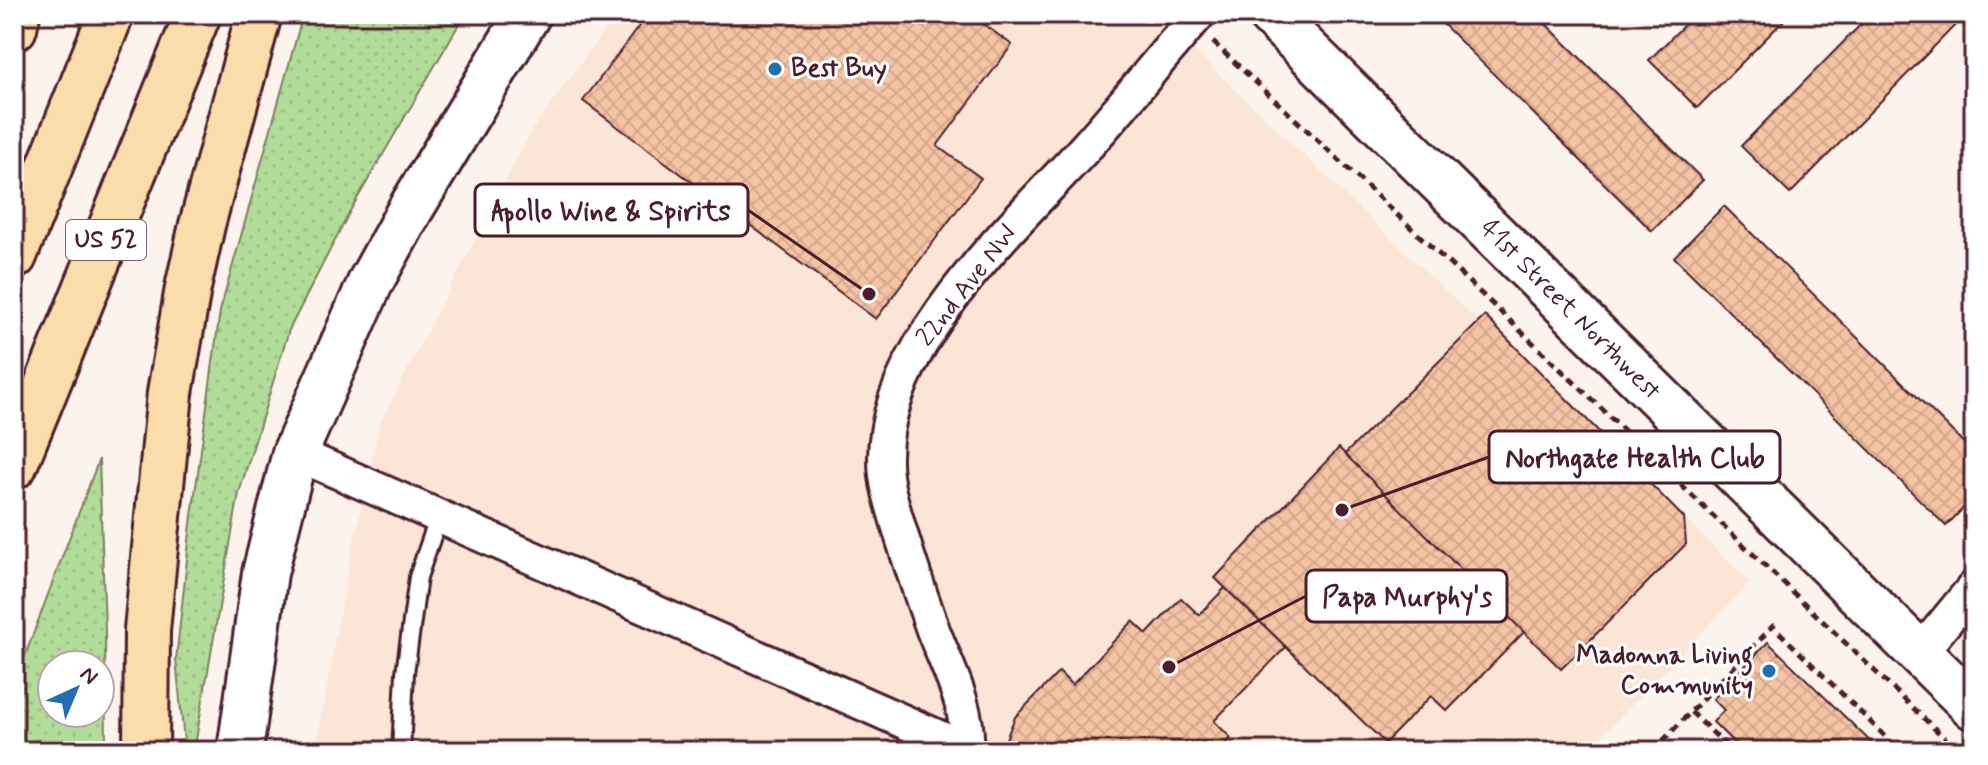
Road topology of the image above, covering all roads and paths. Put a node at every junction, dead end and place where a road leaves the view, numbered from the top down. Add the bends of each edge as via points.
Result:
1 (17, 14) edge
2 (111, 14) edge
3 (198, 14) edge
4 (259, 14) edge
5 (528, 14) edge
6 (1199, 14) edge
7 (1270, 14) edge
8 (14, 28) edge
9 (1237, 64) dead end
10 (14, 256) edge
11 (295, 453) junction
12 (14, 466) edge
13 (439, 516) junction
14 (1974, 587) edge
15 (1919, 654) junction
16 (1974, 707) edge
17 (1691, 712) junction
18 (968, 750) edge
19 (146, 751) edge
20 (240, 751) edge
21 (401, 751) edge
22 (1653, 751) edge
23 (1732, 751) edge
24 (1900, 751) edge
25 (1958, 751) edge

1 - 8 highway
2 - 10 highway, US 52
3 - 12 highway, US 52
4 - 19 highway via 202,225 170,393 147,630
5 - 11 main road via 371,281
6 - 18 street, 22nd Ave NW via 967,278 916,351 888,424 888,487 907,559 967,721
7 - 15 main road, 41st Street Northwest
9 - 25 path
11 - 13 street
11 - 20 main road via 265,573
13 - 18 street
13 - 21 lane via 418,577
14 - 15 street
15 - 16 main road, 41st Street Northwest
17 - 22 path
17 - 23 path
17 - 24 path via 1773,626

